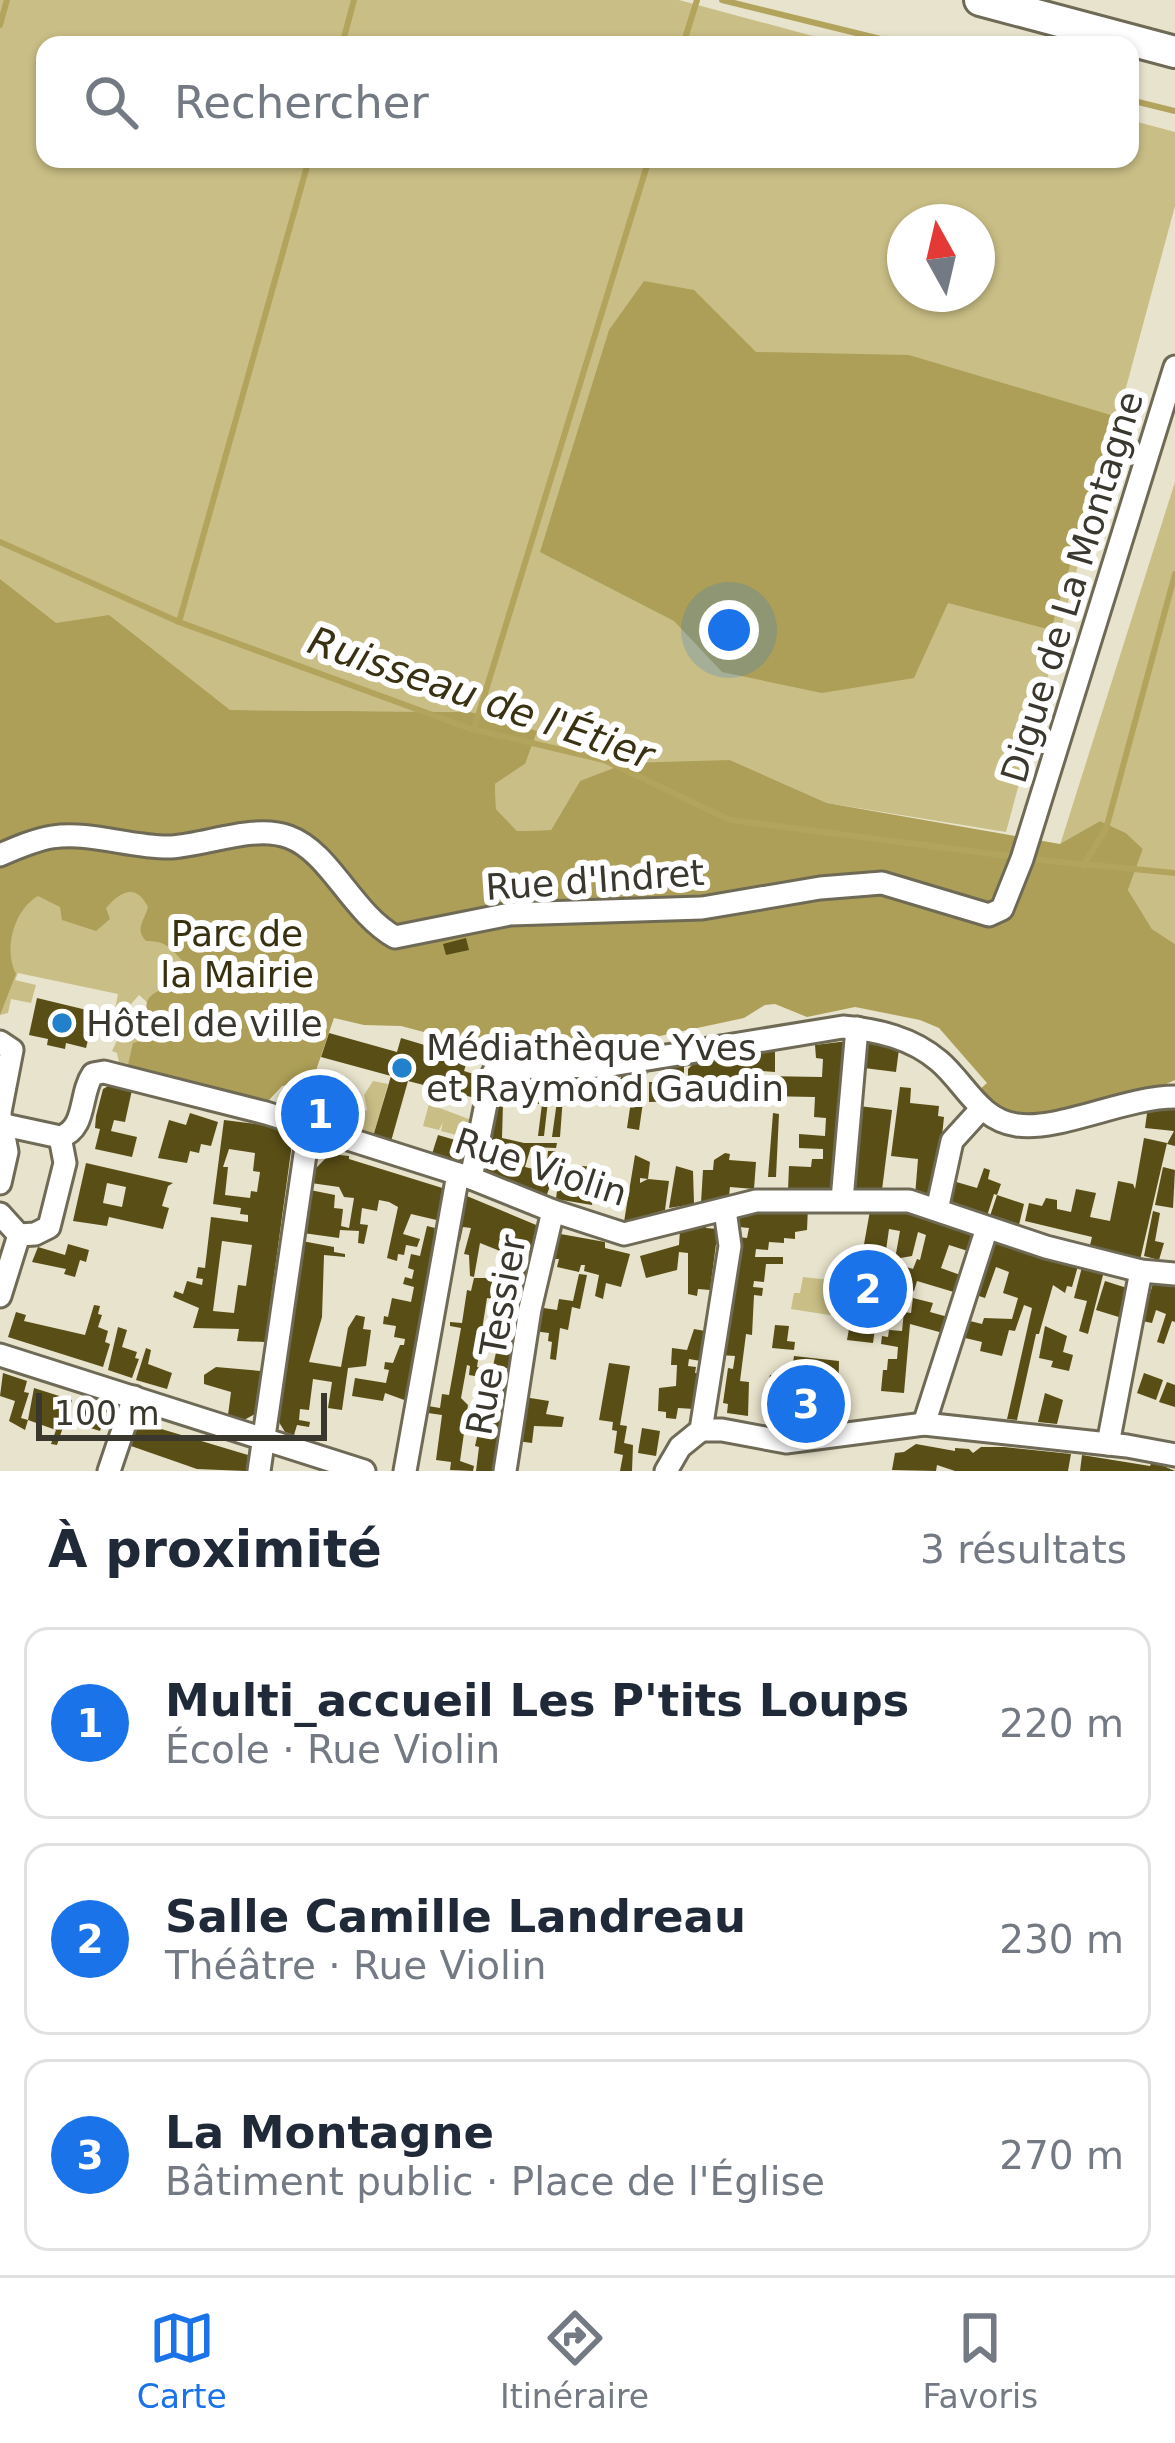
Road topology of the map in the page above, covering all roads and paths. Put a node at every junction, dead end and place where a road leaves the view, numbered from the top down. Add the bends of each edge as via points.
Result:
1 (980, 0) edge
2 (1031, 0) edge
3 (1175, 34) edge
4 (1115, 36) edge
5 (1139, 42) edge
6 (1175, 52) edge
7 (1175, 367) edge
8 (1033, 826) joint
9 (0, 856) edge
10 (857, 1028) junction
11 (0, 1042) edge
12 (1175, 1097) edge
13 (982, 1108) junction
14 (0, 1119) edge
15 (309, 1127) junction
16 (60, 1137) junction
17 (465, 1176) junction
18 (0, 1183) edge
19 (842, 1199) junction
20 (725, 1210) junction
21 (937, 1210) junction
22 (553, 1211) junction
23 (0, 1214) edge
24 (988, 1228) junction
25 (19, 1234) junction
26 (1142, 1270) junction
27 (1175, 1274) edge
28 (0, 1296) edge
29 (0, 1354) edge
30 (134, 1397) junction
31 (924, 1424) junction
32 (701, 1430) junction
33 (264, 1438) junction
34 (1108, 1444) junction
35 (1175, 1455) edge
36 (109, 1471) edge
37 (259, 1471) edge
38 (364, 1471) edge
39 (405, 1471) edge
40 (505, 1471) edge
41 (666, 1471) edge

1 - 4 main road
2 - 3 main road
5 - 6 main road
7 - 8 street, Digue de La Montagne
8 - 9 street, Rue d'Indret via 1002,909 989,915 883,883 702,908 510,914 395,937 367,917 316,854 288,837 168,847 51,837
10 - 13 street via 911,1042
10 - 17 street via 605,1066 500,1069
10 - 19 street
11 - 14 street via 11,1050
12 - 13 street via 1019,1126
13 - 21 street via 952,1141
14 - 16 street
14 - 18 street via 7,1152
15 - 16 street, Rue Violin via 104,1072 90,1077 76,1128
15 - 17 street, Rue Violin
15 - 33 street
16 - 25 street via 65,1163 53,1220 43,1232
17 - 22 street, Rue Violin
17 - 39 street
19 - 20 street, Rue Violin
19 - 21 street, Rue Violin
20 - 22 street, Rue Violin via 625,1234
20 - 32 street via 730,1246
21 - 24 street, Rue Violin
22 - 40 street, Rue Tessier
23 - 25 street
24 - 26 street, Rue Violin
24 - 31 street
25 - 28 street
26 - 27 street, Rue Violin
26 - 34 street
29 - 30 street
30 - 33 street
30 - 36 street
31 - 32 street via 786,1442
31 - 34 street
32 - 41 street
33 - 37 street
33 - 38 street
34 - 35 street

